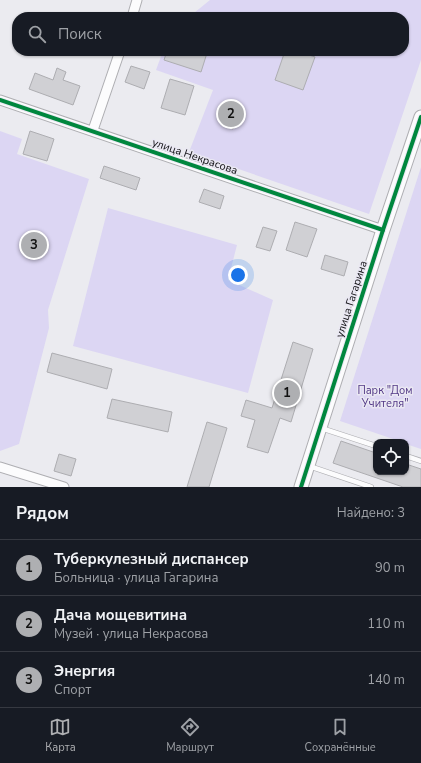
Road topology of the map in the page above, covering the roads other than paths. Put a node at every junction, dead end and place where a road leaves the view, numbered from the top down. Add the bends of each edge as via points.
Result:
1 (138, 0) edge
2 (134, 12) edge
3 (118, 56) edge
4 (0, 100) edge
5 (421, 117) edge
6 (93, 130) junction
7 (383, 230) junction
8 (320, 428) junction
9 (373, 445) edge
10 (409, 457) edge
11 (421, 461) edge
12 (308, 465) junction
13 (0, 467) edge
14 (64, 487) edge
15 (301, 487) edge
16 (371, 487) edge

1 - 2 street
3 - 6 street
4 - 6 street, улица Некрасова
5 - 7 street, улица Гагарина
6 - 7 street, улица Некрасова
7 - 8 street, улица Гагарина
8 - 9 lane
8 - 12 street, улица Гагарина
10 - 11 lane
12 - 15 street, улица Гагарина
12 - 16 lane
13 - 14 street

